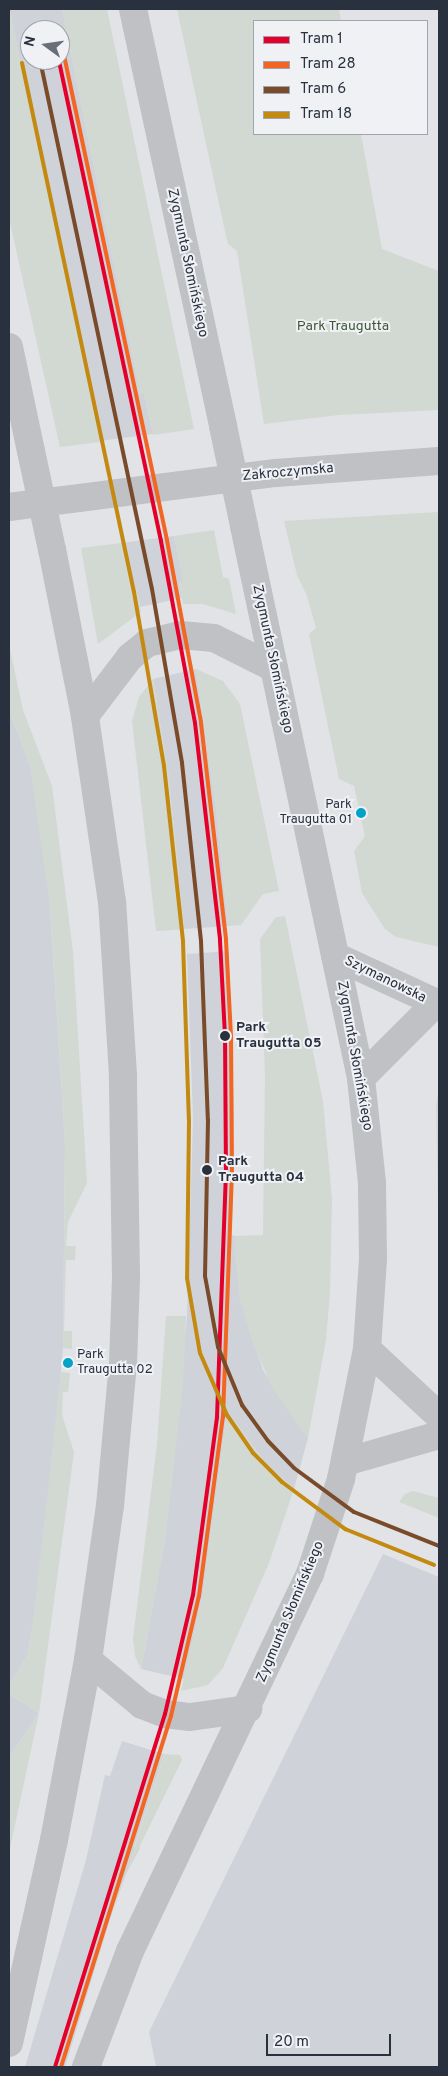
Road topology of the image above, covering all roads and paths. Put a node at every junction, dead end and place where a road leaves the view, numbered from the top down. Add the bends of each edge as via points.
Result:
1 (132, 9) edge
2 (9, 347) edge
3 (439, 461) edge
4 (9, 507) edge
5 (274, 668) junction
6 (85, 716) junction
7 (335, 956) junction
8 (437, 1004) edge
9 (361, 1078) junction
10 (367, 1349) junction
11 (439, 1416) edge
12 (439, 1435) edge
13 (346, 1462) junction
14 (88, 1660) junction
15 (248, 1709) junction
16 (9, 2043) edge
17 (86, 2067) edge

1 - 5 main road, Zygmunta Słomińskiego, bridge
2 - 6 main road, bridge
3 - 4 main road, Zakroczymska via 276,473
5 - 6 main road via 214,638 180,635 147,643 130,657
5 - 7 main road, Zygmunta Słomińskiego
6 - 14 main road via 112,902 127,1180 123,1364 110,1506
7 - 8 main road, Szymanowska
7 - 9 main road, Zygmunta Słomińskiego
8 - 9 main road, Szymanowska
9 - 10 main road, Zygmunta Słomińskiego via 372,1191 373,1258
10 - 11 main road
10 - 13 main road, Zygmunta Słomińskiego
12 - 13 main road
13 - 15 main road, Zygmunta Słomińskiego via 310,1574
14 - 15 main road via 142,1705 166,1714 190,1717
14 - 16 main road via 56,1832
15 - 17 main road, Zygmunta Słomińskiego via 130,1951

